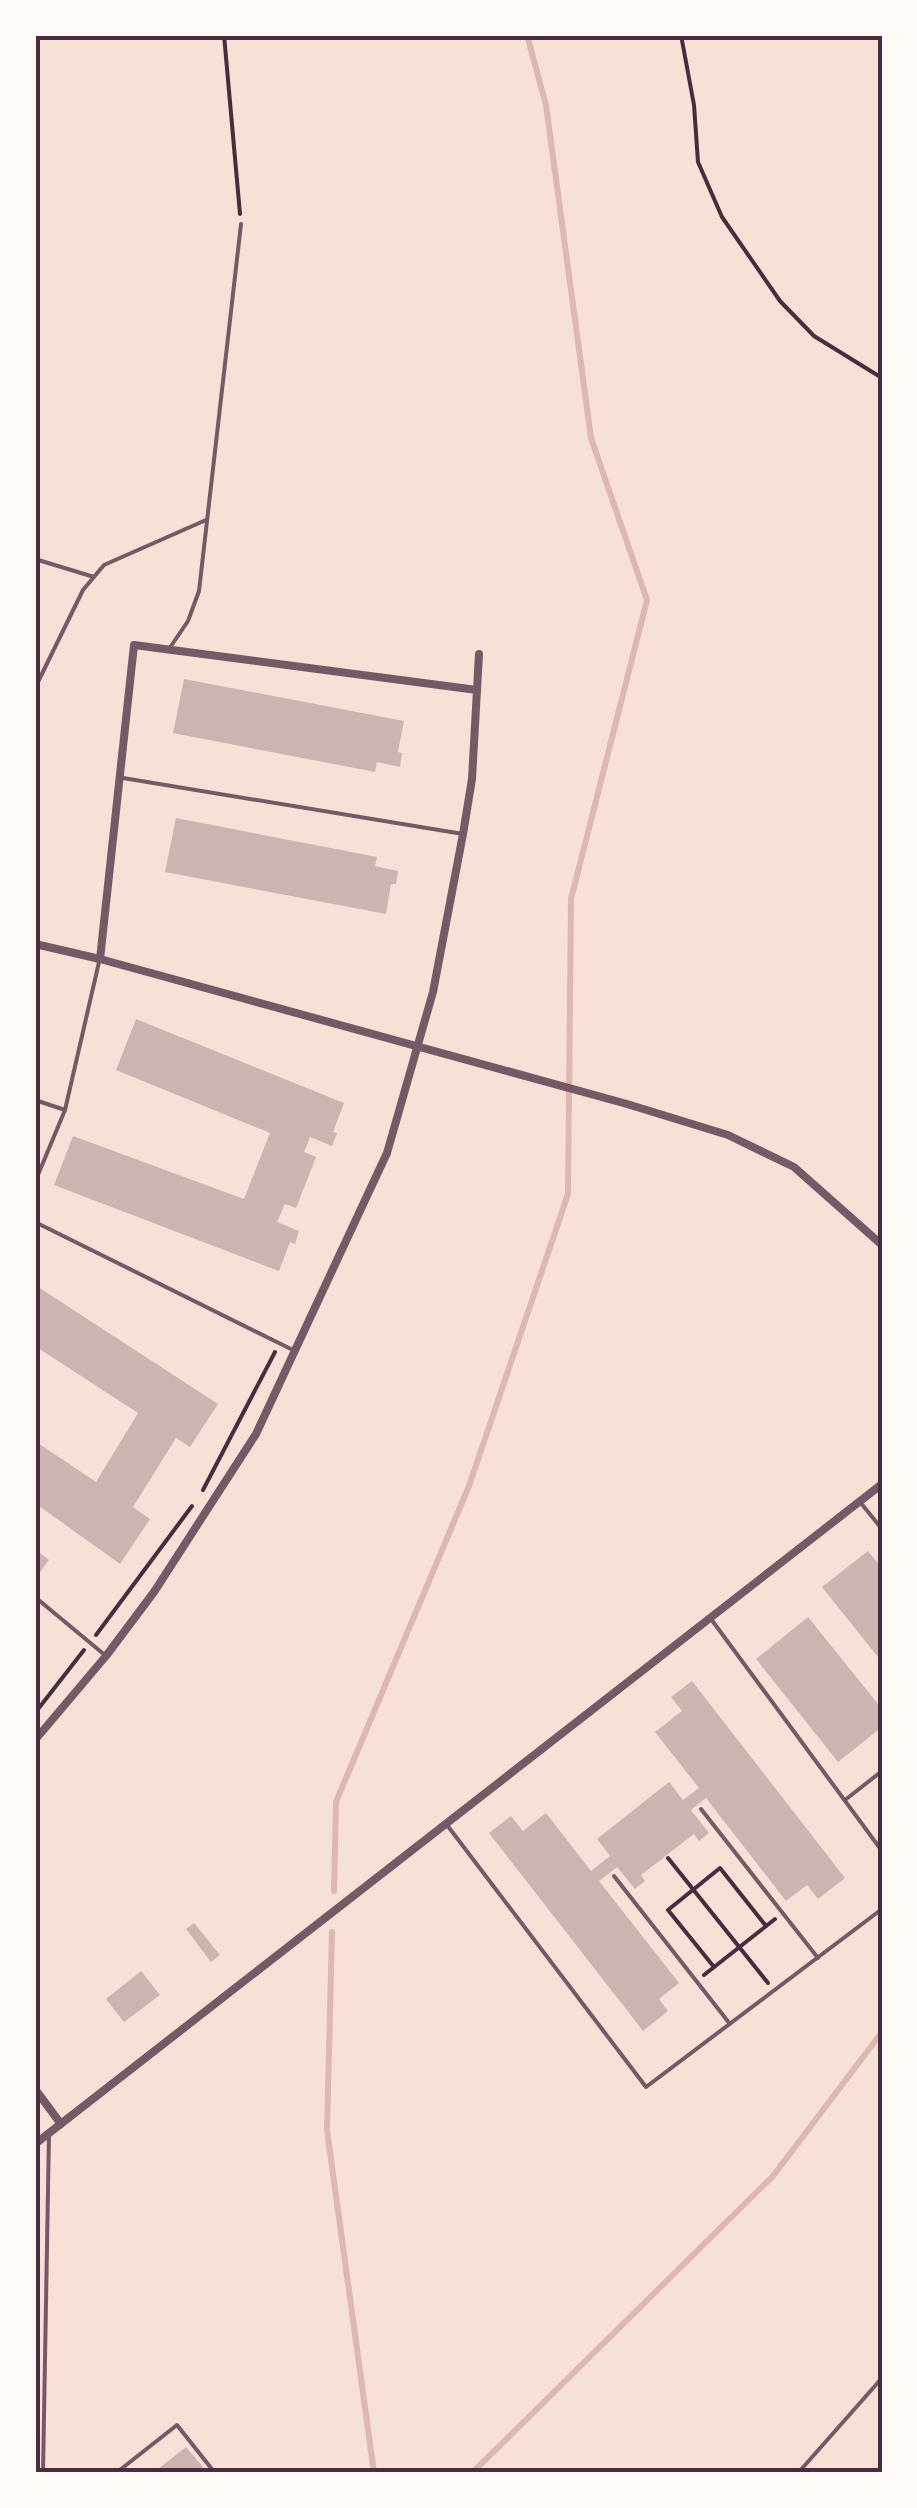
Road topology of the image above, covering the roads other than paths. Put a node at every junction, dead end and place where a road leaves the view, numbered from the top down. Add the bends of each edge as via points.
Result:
1 (240, 224) road end
2 (206, 520) junction
3 (35, 560) edge
4 (94, 577) junction
5 (169, 650) junction
6 (479, 654) dead end
7 (35, 688) edge
8 (477, 690) junction
9 (120, 777) junction
10 (463, 834) junction
11 (35, 944) edge
12 (100, 959) junction
13 (419, 1048) junction
14 (35, 1100) edge
15 (65, 1110) junction
16 (35, 1182) edge
17 (35, 1222) edge
18 (882, 1244) edge
19 (295, 1351) junction
20 (882, 1484) edge
21 (860, 1501) junction
22 (882, 1530) edge
23 (35, 1597) edge
24 (712, 1619) junction
25 (106, 1656) junction
26 (35, 1740) edge
27 (882, 1771) edge
28 (845, 1800) junction
29 (701, 1809) dead end
30 (445, 1823) junction
31 (882, 1851) edge
32 (614, 1876) dead end
33 (882, 1909) edge
34 (818, 1958) junction
35 (730, 2024) junction
36 (35, 2089) edge
37 (61, 2124) junction
38 (49, 2133) junction
39 (35, 2144) edge
40 (882, 2378) edge
41 (43, 2473) edge
42 (116, 2473) edge
43 (215, 2473) edge
44 (798, 2473) edge

1 - 2 lane
2 - 4 lane via 104,566
2 - 5 lane via 199,591
3 - 4 lane
4 - 7 lane
5 - 8 street
5 - 9 street via 134,645
6 - 8 street
8 - 10 street
9 - 10 lane
9 - 12 street
10 - 13 street
11 - 12 street
12 - 13 street
12 - 15 lane
13 - 18 street via 728,1135 794,1167
13 - 19 street via 386,1153
14 - 15 lane
15 - 16 lane
17 - 19 lane
19 - 25 street via 256,1434
20 - 21 street
21 - 22 lane
21 - 24 street
23 - 25 lane
24 - 28 lane
24 - 30 street
25 - 26 street
27 - 28 lane
28 - 31 lane
29 - 34 lane
30 - 35 lane via 646,2087
30 - 37 street
32 - 35 lane
33 - 34 lane
34 - 35 lane
36 - 37 street
37 - 38 street
38 - 39 street
38 - 41 lane
40 - 44 lane
42 - 43 lane via 176,2426

